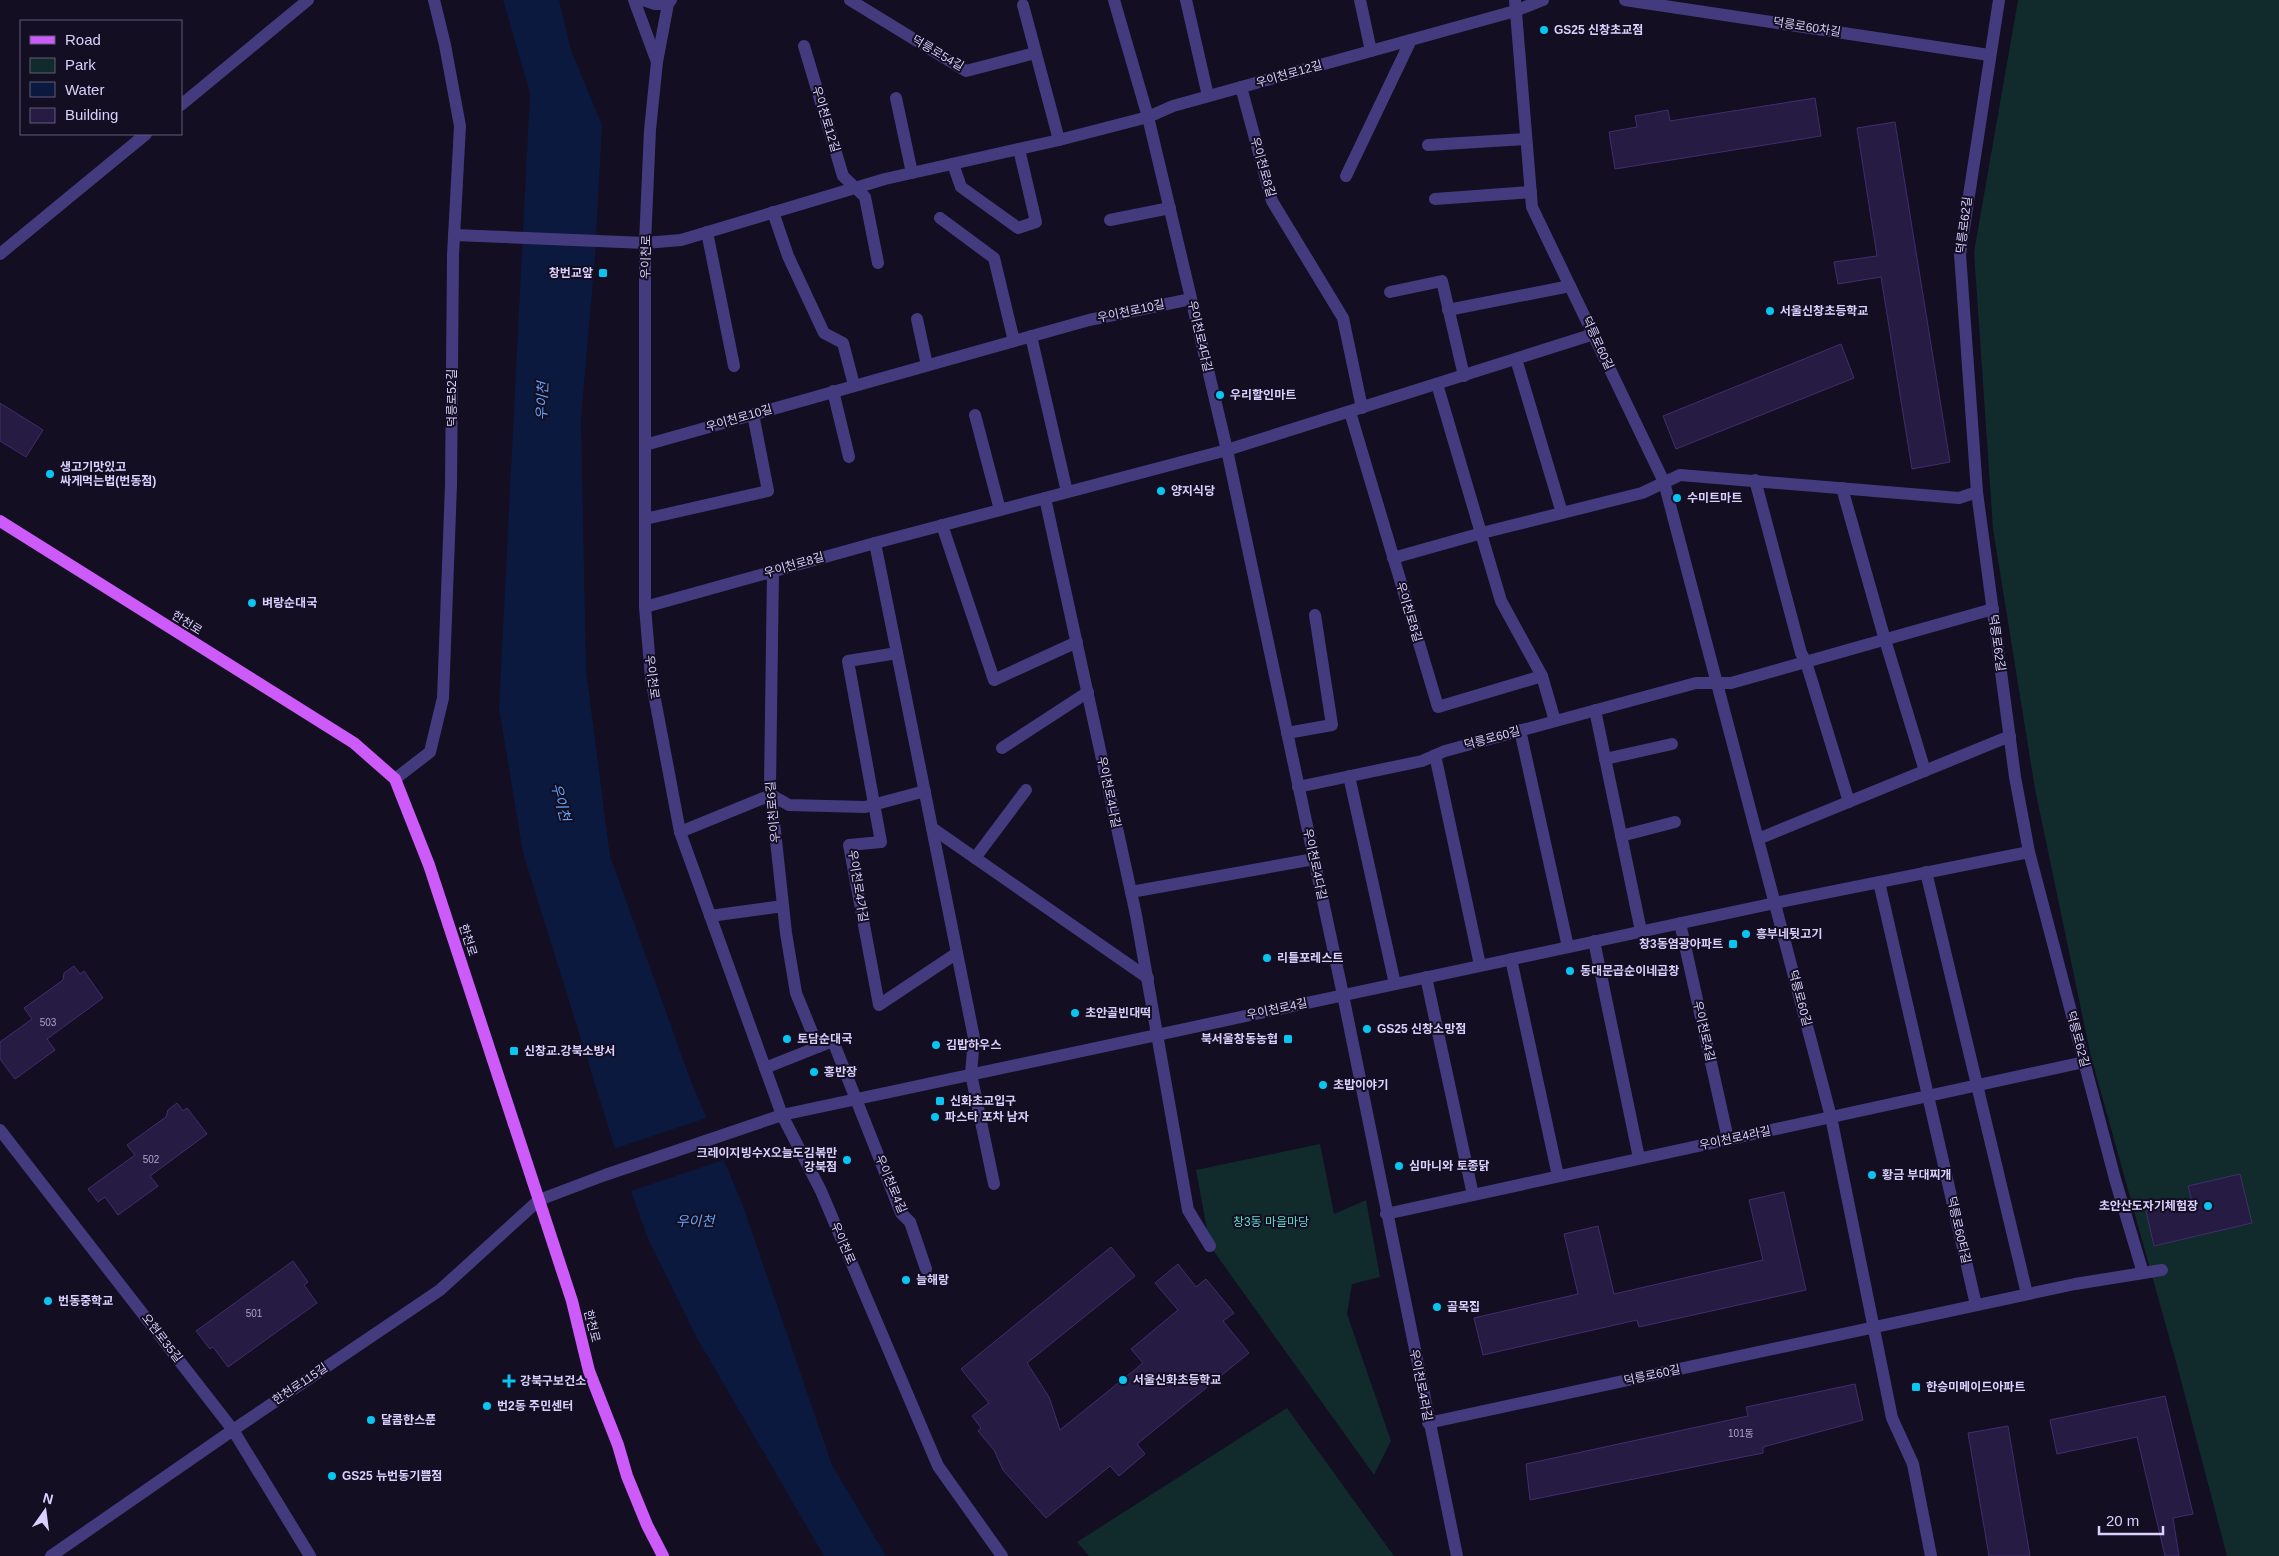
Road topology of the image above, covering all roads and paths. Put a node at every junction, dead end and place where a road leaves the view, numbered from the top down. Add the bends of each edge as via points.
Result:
1 (308, 0) edge
2 (434, 0) edge
3 (634, 0) edge
4 (643, 0) edge
5 (850, 0) edge
6 (1114, 0) edge
7 (1186, 0) edge
8 (1360, 0) edge
9 (1542, 0) edge
10 (1625, 0) edge
11 (1999, 0) edge
12 (1642, 1) edge
13 (669, 2) edge
14 (1023, 5) dead end
15 (1515, 6) edge
16 (1411, 40) junction
17 (804, 46) dead end
18 (1371, 51) junction
19 (1035, 53) junction
20 (1989, 55) junction
21 (657, 62) junction
22 (1241, 87) junction
23 (1208, 96) junction
24 (896, 98) dead end
25 (182, 104) edge
26 (1148, 117) junction
27 (145, 135) edge
28 (1526, 139) junction
29 (1059, 140) junction
30 (1428, 145) dead end
31 (1019, 149) junction
32 (953, 164) junction
33 (912, 173) junction
34 (1346, 176) dead end
35 (857, 187) junction
36 (1531, 192) junction
37 (1435, 199) dead end
38 (1170, 208) junction
39 (773, 212) junction
40 (940, 218) dead end
41 (1110, 220) dead end
42 (707, 232) junction
43 (454, 235) junction
44 (646, 243) junction
45 (0, 254) edge
46 (878, 263) dead end
47 (1570, 286) junction
48 (1390, 292) dead end
49 (1191, 298) junction
50 (1448, 310) junction
51 (917, 319) dead end
52 (1594, 334) junction
53 (1031, 336) junction
54 (1014, 340) junction
55 (1516, 359) junction
56 (927, 365) junction
57 (734, 366) dead end
58 (1464, 376) junction
59 (1437, 384) junction
60 (854, 385) junction
61 (834, 391) junction
62 (1356, 410) junction
63 (753, 414) junction
64 (975, 415) dead end
65 (645, 445) junction
66 (1227, 450) junction
67 (849, 457) dead end
68 (1755, 480) junction
69 (1664, 482) junction
70 (1842, 488) junction
71 (1068, 492) junction
72 (1977, 492) junction
73 (1045, 498) junction
74 (1000, 510) junction
75 (1562, 513) junction
76 (645, 519) junction
77 (0, 521) edge
78 (942, 525) junction
79 (1482, 533) junction
80 (875, 543) junction
81 (1393, 558) junction
82 (773, 571) junction
83 (645, 607) junction
84 (1993, 609) junction
85 (1315, 614) dead end
86 (1884, 640) junction
87 (1077, 642) junction
88 (897, 653) junction
89 (1806, 662) junction
90 (1542, 676) junction
91 (1715, 684) junction
92 (1088, 692) junction
93 (1595, 710) junction
94 (1555, 721) junction
95 (1520, 730) junction
96 (1287, 733) junction
97 (2010, 736) junction
98 (1672, 744) dead end
99 (1002, 748) dead end
100 (1435, 755) junction
101 (1605, 759) junction
102 (1925, 771) junction
103 (1349, 776) junction
104 (395, 779) junction
105 (1298, 787) junction
106 (1026, 790) dead end
107 (925, 791) junction
108 (771, 795) junction
109 (1849, 802) junction
110 (874, 804) junction
111 (1676, 822) dead end
112 (932, 828) junction
113 (680, 832) junction
114 (1621, 836) junction
115 (1758, 839) junction
116 (2029, 852) junction
117 (975, 858) junction
118 (1314, 859) junction
119 (1926, 872) junction
120 (1879, 882) junction
121 (1131, 892) junction
122 (1775, 903) junction
123 (783, 906) junction
124 (710, 916) junction
125 (1680, 923) junction
126 (1641, 931) junction
127 (1594, 941) junction
128 (1568, 947) junction
129 (957, 953) junction
130 (1511, 959) junction
131 (1480, 966) junction
132 (1426, 977) junction
133 (1148, 978) junction
134 (1395, 984) junction
135 (1343, 995) junction
136 (1159, 1034) junction
137 (818, 1047) junction
138 (2084, 1062) junction
139 (765, 1068) junction
140 (972, 1074) junction
141 (1977, 1085) junction
142 (1929, 1095) junction
143 (857, 1098) junction
144 (782, 1114) junction
145 (1831, 1117) junction
146 (0, 1130) edge
147 (1728, 1139) junction
148 (1639, 1158) junction
149 (1558, 1176) junction
150 (994, 1184) dead end
151 (1473, 1195) junction
152 (539, 1200) junction
153 (1386, 1214) junction
154 (1210, 1246) dead end
155 (926, 1269) dead end
156 (2162, 1270) dead end
157 (2143, 1273) junction
158 (2027, 1294) junction
159 (1976, 1306) junction
160 (1875, 1327) junction
161 (1428, 1424) junction
162 (233, 1430) junction
163 (51, 1556) edge
164 (310, 1556) edge
165 (663, 1556) edge
166 (1002, 1556) edge
167 (1457, 1556) edge
168 (1931, 1556) edge

1 - 25 street
2 - 43 street, 덕릉로52길 via 460,126
3 - 21 street, 우이천로
4 - 13 street via 655,4
5 - 19 street, 덕릉로54길 via 966,71
6 - 26 street, 우이천로4다길
7 - 23 street
8 - 18 street
9 - 15 street
10 - 12 street, 덕릉로60차길
11 - 20 street, 덕릉로62길
12 - 20 street, 덕릉로60차길
13 - 21 street
14 - 19 street
15 - 16 street, 우이천로12길
15 - 28 street, 덕릉로60길
16 - 18 street, 우이천로12길
16 - 34 street
17 - 35 street, 우이천로12길 via 843,176
18 - 22 street, 우이천로12길
19 - 29 street
20 - 72 street, 덕릉로62길 via 1960,254
21 - 44 street, 우이천로 via 650,130
22 - 23 street, 우이천로12길
22 - 62 street, 우이천로8길 via 1272,201 1343,318
23 - 26 street, 우이천로12길
24 - 33 street
26 - 29 street, 우이천로12길
26 - 38 street, 우이천로4다길
27 - 45 street
28 - 30 street
28 - 36 street, 덕릉로60길
29 - 31 street, 우이천로12길
31 - 32 street, 우이천로12길
31 - 32 street via 1036,222 1018,228 962,187
32 - 33 street, 우이천로12길
33 - 35 street, 우이천로12길
35 - 39 street, 우이천로12길
35 - 46 street, 우이천로12길 via 865,197
36 - 37 street
36 - 47 street, 덕릉로60길 via 1532,206
38 - 41 street
38 - 49 street, 우이천로4다길
39 - 42 street, 우이천로12길
39 - 60 street via 788,256 824,333 843,343
40 - 54 street via 994,258
42 - 44 street, 우이천로12길 via 681,240
42 - 57 street
43 - 44 street, 우이천로12길
43 - 104 street, 덕릉로52길 via 451,485 443,698 430,752
44 - 65 street, 우이천로
47 - 50 street
47 - 52 street, 덕릉로60길
48 - 50 street via 1442,281
49 - 53 street, 우이천로10길
49 - 66 street, 우이천로4다길
50 - 58 street
51 - 56 street
52 - 55 street, 우이천로8길
52 - 69 street, 덕릉로60길
53 - 54 street, 우이천로10길
53 - 71 street
54 - 56 street, 우이천로10길
55 - 58 street, 우이천로8길
55 - 75 street
56 - 60 street, 우이천로10길
58 - 59 street, 우이천로8길
59 - 62 street, 우이천로8길
59 - 79 street
60 - 61 street, 우이천로10길
61 - 63 street, 우이천로10길
61 - 67 street
62 - 66 street, 우이천로8길
62 - 81 street, 우이천로8길
63 - 65 street, 우이천로10길
63 - 76 street via 768,491
64 - 74 street
65 - 76 street, 우이천로
66 - 71 street, 우이천로8길
66 - 96 street, 우이천로4다길
68 - 69 street via 1680,475
68 - 70 street
68 - 89 street
69 - 75 street via 1642,493
69 - 91 street, 덕릉로60길
70 - 72 street via 1959,498
70 - 86 street
71 - 73 street, 우이천로8길
72 - 84 street, 덕릉로62길
73 - 74 street, 우이천로8길
73 - 87 street, 우이천로4나길
74 - 78 street, 우이천로8길
75 - 79 street
76 - 83 street, 우이천로
77 - 104 main road, 한천로 via 354,744
78 - 80 street, 우이천로8길
78 - 87 street via 994,680
79 - 81 street
79 - 90 street via 1501,601
80 - 82 street, 우이천로8길
80 - 88 street
81 - 90 street, 우이천로8길 via 1438,707
82 - 83 street, 우이천로8길
82 - 108 street, 우이천로6길
83 - 113 street, 우이천로 via 651,678
84 - 86 street, 덕릉로60길
84 - 97 street, 덕릉로62길
85 - 96 street via 1332,725
86 - 89 street, 덕릉로60길
86 - 102 street
87 - 92 street, 우이천로4나길
88 - 107 street
88 - 110 street, 우이천로4가길 via 848,661
89 - 91 street, 덕릉로60길 via 1731,684
89 - 109 street
90 - 94 street
91 - 93 street, 덕릉로60길 via 1696,684
91 - 115 street, 덕릉로60길
92 - 99 street
92 - 121 street, 우이천로4나길
93 - 94 street, 덕릉로60길
93 - 101 street
94 - 95 street, 덕릉로60길
95 - 100 street, 덕릉로60길
95 - 128 street
96 - 105 street, 우이천로4다길
97 - 102 street
97 - 116 street, 덕릉로62길
98 - 101 street
100 - 103 street, 덕릉로60길 via 1422,761
100 - 131 street
101 - 114 street
102 - 109 street
103 - 105 street, 덕릉로60길
103 - 134 street
104 - 152 main road, 한천로 via 429,865
105 - 118 street, 우이천로4다길
106 - 117 street
107 - 110 street
107 - 112 street
108 - 110 street via 789,805 866,807
108 - 113 street
108 - 123 street, 우이천로6길
109 - 115 street
110 - 129 street, 우이천로4가길 via 881,842 848,845 879,1005
111 - 114 street
112 - 117 street
112 - 129 street
113 - 124 street, 우이천로
114 - 126 street
115 - 122 street, 덕릉로60길
116 - 119 street
116 - 138 street, 덕릉로62길
117 - 133 street
118 - 121 street
118 - 135 street, 우이천로4다길
119 - 120 street
119 - 141 street
120 - 122 street
120 - 142 street
121 - 133 street, 우이천로4나길
122 - 125 street, 우이천로4길
122 - 145 street, 덕릉로60길
123 - 124 street
123 - 137 street, 우이천로6길 via 796,993
124 - 139 street, 우이천로
125 - 126 street, 우이천로4길
125 - 147 street, 우이천로4길
126 - 127 street, 우이천로4길
127 - 128 street, 우이천로4길
127 - 148 street
128 - 130 street, 우이천로4길
129 - 140 street via 974,1038
130 - 131 street, 우이천로4길
130 - 149 street
131 - 132 street, 우이천로4길
132 - 134 street, 우이천로4길
132 - 151 street
133 - 136 street, 우이천로4나길
134 - 135 street, 우이천로4길
135 - 136 street, 우이천로4길
135 - 153 street, 우이천로4라길
136 - 140 street, 우이천로4길
136 - 154 street via 1188,1210
137 - 139 street
137 - 143 street, 우이천로4길 via 833,1041
138 - 141 street, 우이천로4라길
138 - 157 street, 덕릉로62길
139 - 144 street, 우이천로
140 - 143 street, 우이천로4길
140 - 150 street
141 - 142 street, 우이천로4라길
141 - 158 street
142 - 145 street, 우이천로4라길
142 - 159 street, 덕릉로60타길
143 - 144 street, 우이천로4길
143 - 155 street, 우이천로4길 via 901,1214 910,1222
144 - 152 street, 우이천로4길
144 - 166 street, 우이천로 via 821,1190 938,1466
145 - 147 street, 우이천로4라길
145 - 160 street, 덕릉로60길
146 - 162 street, 오현로35길
147 - 148 street, 우이천로4라길
148 - 149 street, 우이천로4라길
149 - 151 street, 우이천로4라길
151 - 153 street, 우이천로4라길
152 - 162 street, 한천로115길 via 440,1290
152 - 165 main road, 한천로 via 572,1301 589,1371 630,1485
153 - 161 street, 우이천로4라길
156 - 157 street
157 - 158 street
158 - 159 street
159 - 160 street
160 - 161 street, 덕릉로60길
160 - 168 street, 덕릉로60길 via 1892,1418 1913,1464
161 - 167 street, 우이천로4라길
162 - 163 street, 한천로115길
162 - 164 street, 오현로35길

